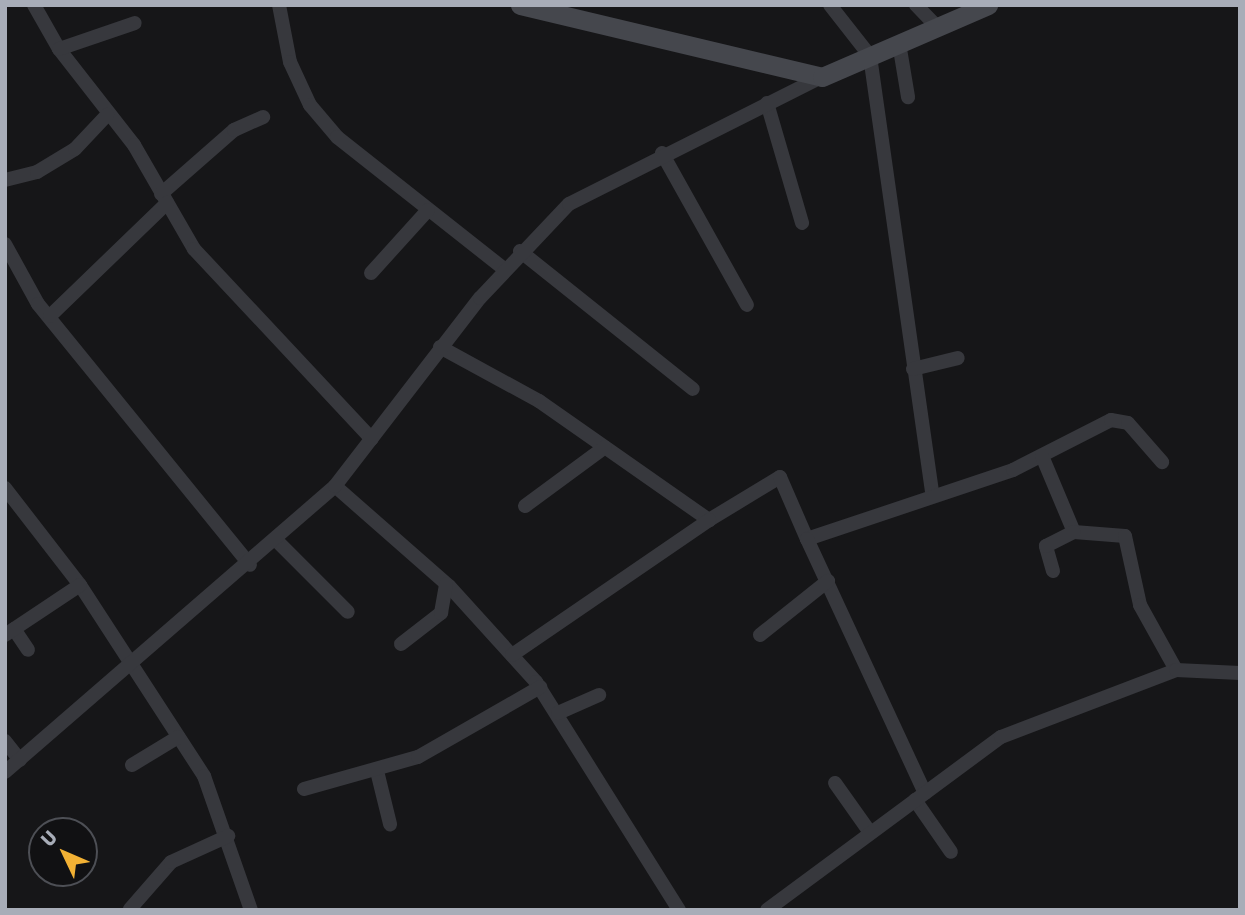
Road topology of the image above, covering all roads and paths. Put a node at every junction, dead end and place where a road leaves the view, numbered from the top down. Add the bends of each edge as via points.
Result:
1 (34, 5) edge
2 (279, 5) edge
3 (520, 5) edge
4 (830, 5) edge
5 (916, 5) edge
6 (988, 5) edge
7 (572, 13) edge
8 (135, 23) dead end
9 (936, 26) junction
10 (898, 43) junction
11 (59, 49) junction
12 (870, 56) junction
13 (822, 77) junction
14 (908, 97) dead end
15 (766, 103) junction
16 (107, 115) junction
17 (263, 117) dead end
18 (662, 153) junction
19 (5, 180) edge
20 (164, 198) junction
21 (428, 210) junction
22 (802, 223) dead end
23 (5, 244) edge
24 (520, 251) junction
25 (504, 269) junction
26 (371, 273) dead end
27 (747, 306) dead end
28 (50, 316) junction
29 (440, 347) junction
30 (958, 358) dead end
31 (913, 369) junction
32 (693, 389) dead end
33 (372, 439) junction
34 (605, 447) junction
35 (1042, 456) junction
36 (1162, 462) dead end
37 (335, 486) junction
38 (5, 488) edge
39 (933, 496) junction
40 (525, 506) dead end
41 (709, 520) junction
42 (1074, 532) junction
43 (807, 539) junction
44 (277, 541) junction
45 (250, 565) junction
46 (1053, 571) dead end
47 (828, 581) junction
48 (446, 583) junction
49 (80, 585) junction
50 (348, 612) dead end
51 (10, 632) edge
52 (760, 635) dead end
53 (401, 644) dead end
54 (28, 650) dead end
55 (512, 655) junction
56 (130, 665) junction
57 (1176, 670) junction
58 (1240, 673) edge
59 (540, 687) junction
60 (599, 695) dead end
61 (558, 713) junction
62 (178, 737) junction
63 (5, 741) edge
64 (20, 760) junction
65 (132, 765) dead end
66 (377, 771) junction
67 (5, 772) edge
68 (835, 783) dead end
69 (304, 789) dead end
70 (920, 797) junction
71 (390, 824) dead end
72 (869, 831) junction
73 (228, 836) junction
74 (951, 852) dead end
75 (130, 909) edge
76 (251, 910) edge
77 (679, 910) edge
78 (767, 910) edge

1 - 11 street
2 - 21 street via 289,62 310,105 337,137
3 - 7 street
4 - 12 street
5 - 9 street
6 - 9 street
7 - 13 street
8 - 11 street
9 - 10 street
10 - 12 street
10 - 14 street
11 - 16 street
12 - 13 street
12 - 31 street
13 - 15 street
15 - 18 street
15 - 22 street
16 - 19 street via 75,149 37,172
16 - 20 street via 134,145
17 - 20 street via 234,130
18 - 24 street via 569,204
18 - 27 street
20 - 28 street
20 - 33 street via 194,249
21 - 25 street
21 - 26 street
23 - 28 street via 30,294
24 - 25 street
24 - 32 street
25 - 29 street
28 - 45 street
29 - 33 street
29 - 34 street via 539,401
30 - 31 street
31 - 39 street
33 - 37 street
34 - 40 street
34 - 41 street
35 - 36 street via 1119,419
35 - 39 street
35 - 42 street
37 - 44 street
37 - 48 street
38 - 49 street
39 - 43 street
41 - 43 street via 780,477
41 - 55 street
42 - 46 street via 1046,546
42 - 57 street via 1125,536 1140,605
43 - 47 street
44 - 45 street
44 - 50 street
45 - 56 street
47 - 52 street
47 - 70 street
48 - 53 street via 441,613
48 - 55 street
49 - 51 street
49 - 56 street
51 - 54 street
55 - 59 street
56 - 62 street
56 - 64 street
57 - 58 street
57 - 70 street via 1001,737
59 - 61 street
59 - 66 street via 418,757
60 - 61 street
61 - 77 street
62 - 65 street
62 - 73 street via 204,776
63 - 64 street
64 - 67 street
66 - 69 street
66 - 71 street
68 - 72 street
70 - 72 street
70 - 74 street
72 - 78 street
73 - 75 street via 171,862
73 - 76 street

